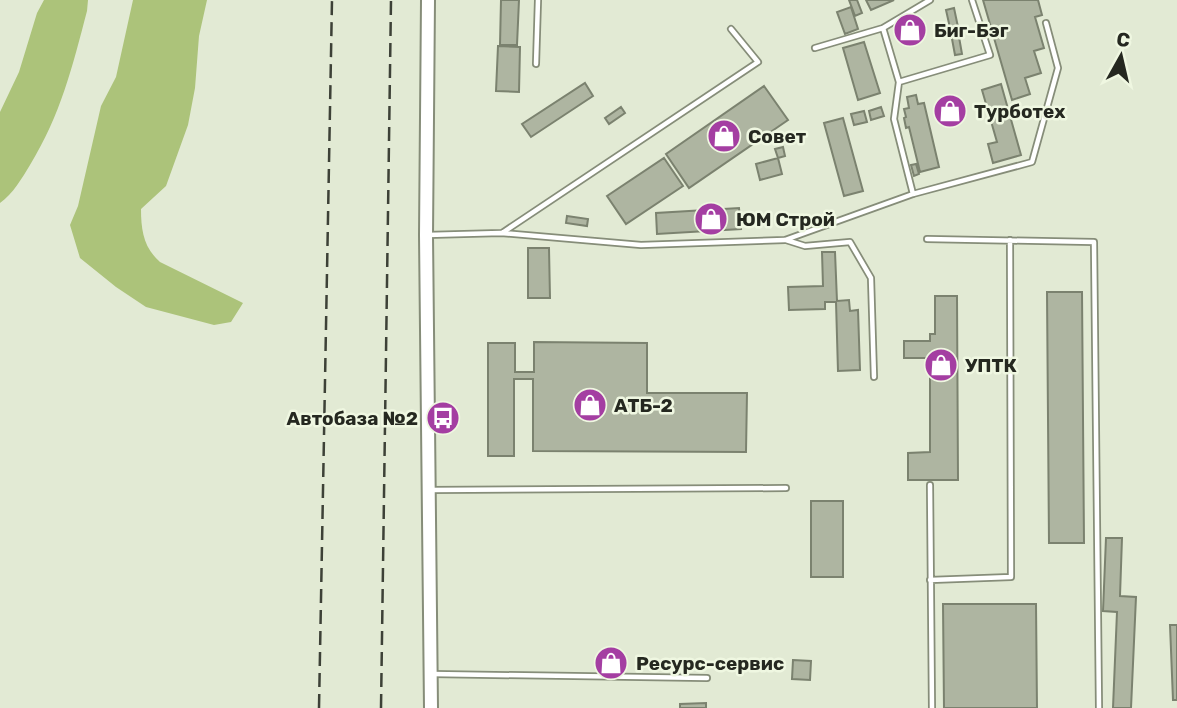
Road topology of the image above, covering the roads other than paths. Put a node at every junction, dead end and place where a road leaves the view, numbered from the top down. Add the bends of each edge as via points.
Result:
1 (429, 0) edge
2 (538, 0) edge
3 (930, 0) edge
4 (972, 0) edge
5 (1046, 23) dead end
6 (883, 28) junction
7 (731, 29) dead end
8 (815, 48) dead end
9 (536, 64) dead end
10 (899, 82) junction
11 (913, 194) junction
12 (501, 233) junction
13 (426, 234) junction
14 (927, 239) dead end
15 (785, 240) junction
16 (1010, 240) junction
17 (874, 377) dead end
18 (930, 485) dead end
19 (786, 488) dead end
20 (429, 490) junction
21 (930, 580) junction
22 (431, 674) junction
23 (708, 678) dead end
24 (431, 708) edge
25 (932, 708) edge
26 (1099, 708) edge

1 - 13 street
2 - 9 lane
3 - 6 lane
4 - 10 lane via 990,55
5 - 11 lane via 1058,68 1032,162
6 - 8 lane
6 - 10 lane
7 - 12 lane via 758,62
10 - 11 lane via 894,119
11 - 15 lane
12 - 13 lane
12 - 15 lane via 641,245
13 - 20 street
14 - 16 lane
15 - 17 lane via 805,246 850,242 872,278
16 - 21 lane via 1012,577
16 - 26 lane via 1094,242
18 - 21 lane
19 - 20 lane
20 - 22 street
21 - 25 lane
22 - 23 lane
22 - 24 street

